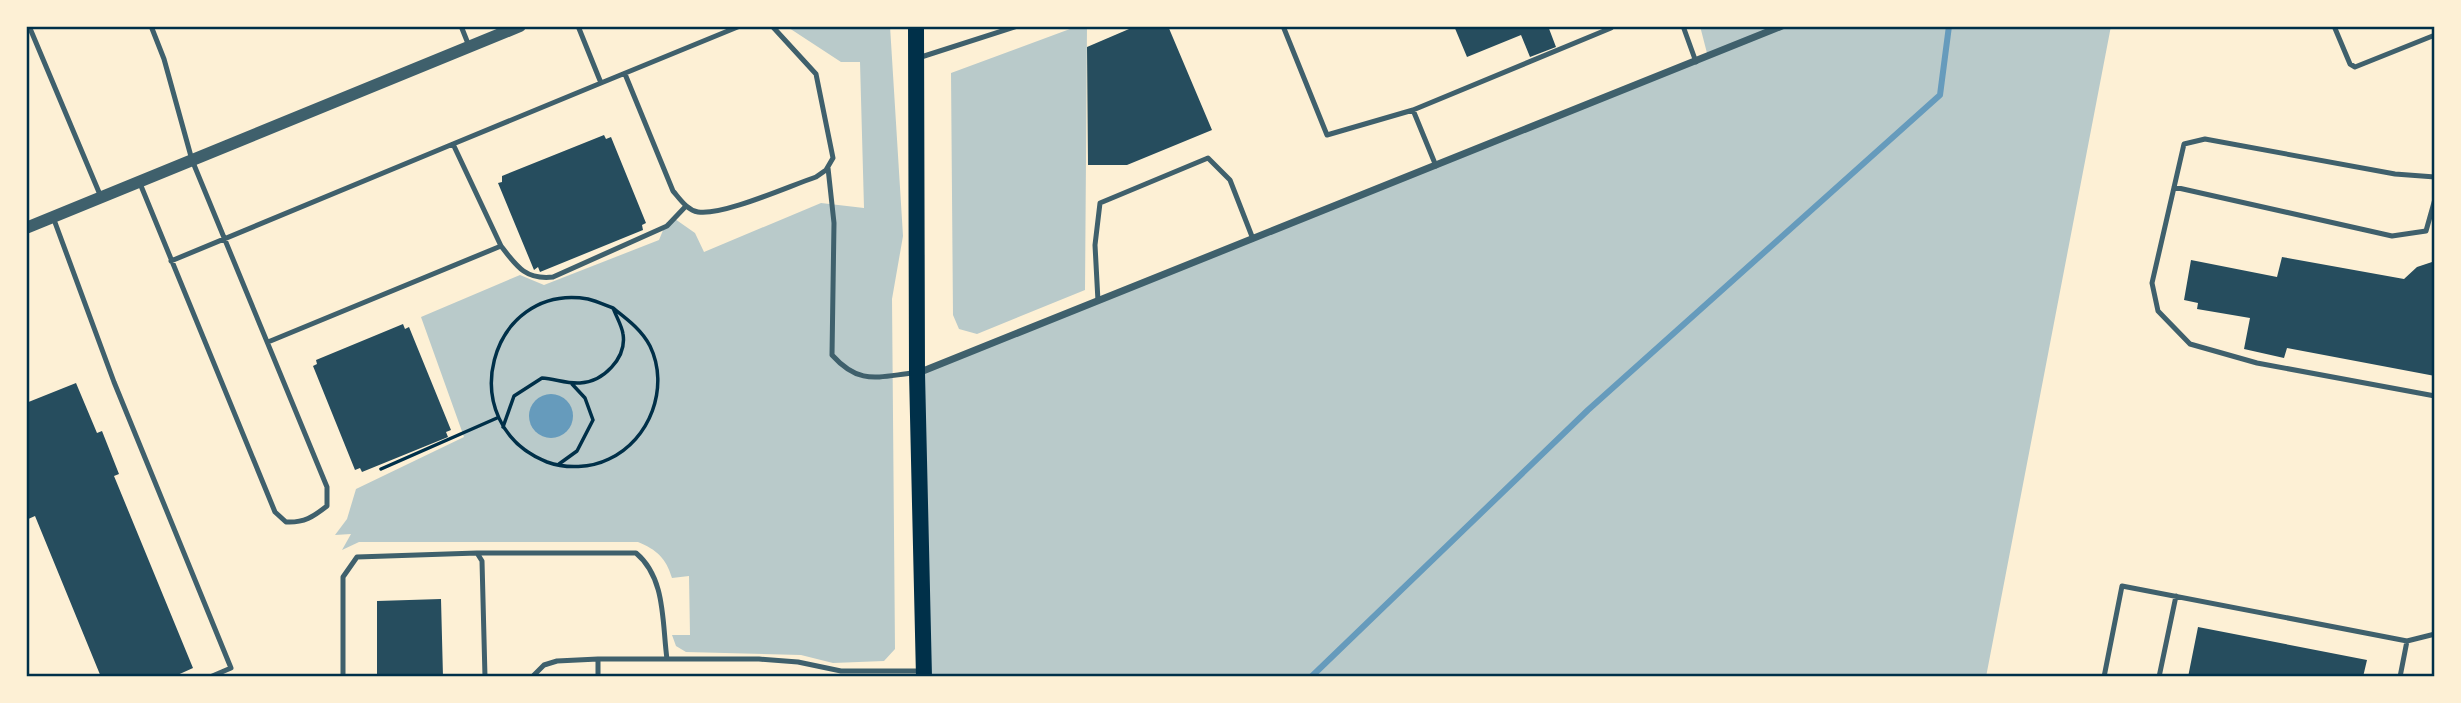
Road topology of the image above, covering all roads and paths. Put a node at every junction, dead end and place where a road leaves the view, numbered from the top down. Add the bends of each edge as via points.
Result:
1 (29, 26) edge
2 (151, 26) edge
3 (461, 26) edge
4 (520, 26) edge
5 (578, 26) edge
6 (740, 26) edge
7 (772, 26) edge
8 (916, 26) edge
9 (1018, 26) edge
10 (1283, 26) edge
11 (1683, 26) edge
12 (1782, 26) edge
13 (2334, 26) edge
14 (1612, 27) edge
15 (2435, 35) edge
16 (469, 47) junction
17 (916, 59) junction
18 (1696, 62) junction
19 (625, 74) junction
20 (601, 83) junction
21 (1413, 110) junction
22 (453, 144) junction
23 (192, 160) junction
24 (1436, 166) junction
25 (828, 168) junction
26 (2435, 177) edge
27 (139, 181) junction
28 (2174, 187) junction
29 (101, 197) junction
30 (2435, 199) edge
31 (686, 206) junction
32 (53, 217) junction
33 (26, 228) edge
34 (225, 236) junction
35 (1253, 239) junction
36 (501, 246) junction
37 (171, 261) junction
38 (1098, 301) junction
39 (613, 308) junction
40 (268, 342) junction
41 (917, 373) junction
42 (570, 383) junction
43 (2435, 396) edge
44 (497, 418) junction
45 (503, 426) junction
46 (557, 466) junction
47 (381, 470) dead end
48 (477, 553) junction
49 (2176, 596) junction
50 (2435, 634) edge
51 (2407, 641) junction
52 (667, 659) junction
53 (598, 660) junction
54 (924, 674) edge
55 (210, 677) edge
56 (343, 677) edge
57 (485, 677) edge
58 (531, 677) edge
59 (598, 677) edge
60 (2104, 677) edge
61 (2159, 677) edge
62 (2400, 677) edge

1 - 29 lane
2 - 23 lane
3 - 16 lane
4 - 16 street
5 - 20 lane
6 - 19 lane
7 - 25 lane via 816,74 833,158
8 - 17 main road
9 - 17 lane
10 - 21 lane via 1327,135
11 - 18 lane
12 - 18 street
13 - 15 lane via 2355,67
14 - 21 lane
16 - 23 street
17 - 41 main road
18 - 24 street
19 - 20 lane
19 - 31 lane via 673,191
20 - 22 lane
21 - 24 lane
22 - 34 lane
22 - 36 lane
23 - 27 street
23 - 34 lane
24 - 35 street
25 - 31 lane via 816,177 720,211 698,212
25 - 41 lane via 834,223 832,355 846,371 863,378
26 - 28 lane via 2371,170 2205,139 2184,144
27 - 29 street
27 - 37 lane
28 - 30 lane via 2392,236 2426,231
28 - 43 lane via 2152,283 2158,311 2190,344 2257,363
29 - 32 street
31 - 36 lane via 667,226 553,277 525,275
32 - 33 street
32 - 55 lane via 114,382 231,668
34 - 37 lane
34 - 40 lane
35 - 38 street
35 - 38 lane via 1230,180 1208,158 1179,168 1100,203 1095,245
36 - 40 lane
37 - 40 lane via 275,512 286,522 300,523 327,506 327,487
38 - 41 street
39 - 42 path via 623,335 622,351 598,379
39 - 44 path via 588,299 562,299 515,321 500,342 491,367 490,393
39 - 46 path via 634,324 650,346 657,372 657,399 648,424 631,445 609,460 583,467
41 - 54 main road
42 - 45 path via 542,378 525,387 508,408
42 - 46 path via 585,398 593,420 578,451
44 - 45 path
44 - 47 path
45 - 46 path via 532,456
48 - 52 lane via 636,553 649,564 657,583
48 - 56 lane via 357,557 343,577
48 - 57 lane via 482,561
49 - 51 lane
49 - 60 lane via 2122,586
49 - 61 lane
50 - 51 lane
51 - 62 lane
52 - 53 lane
52 - 54 lane via 759,659 841,671
53 - 58 lane via 558,661
53 - 59 lane

